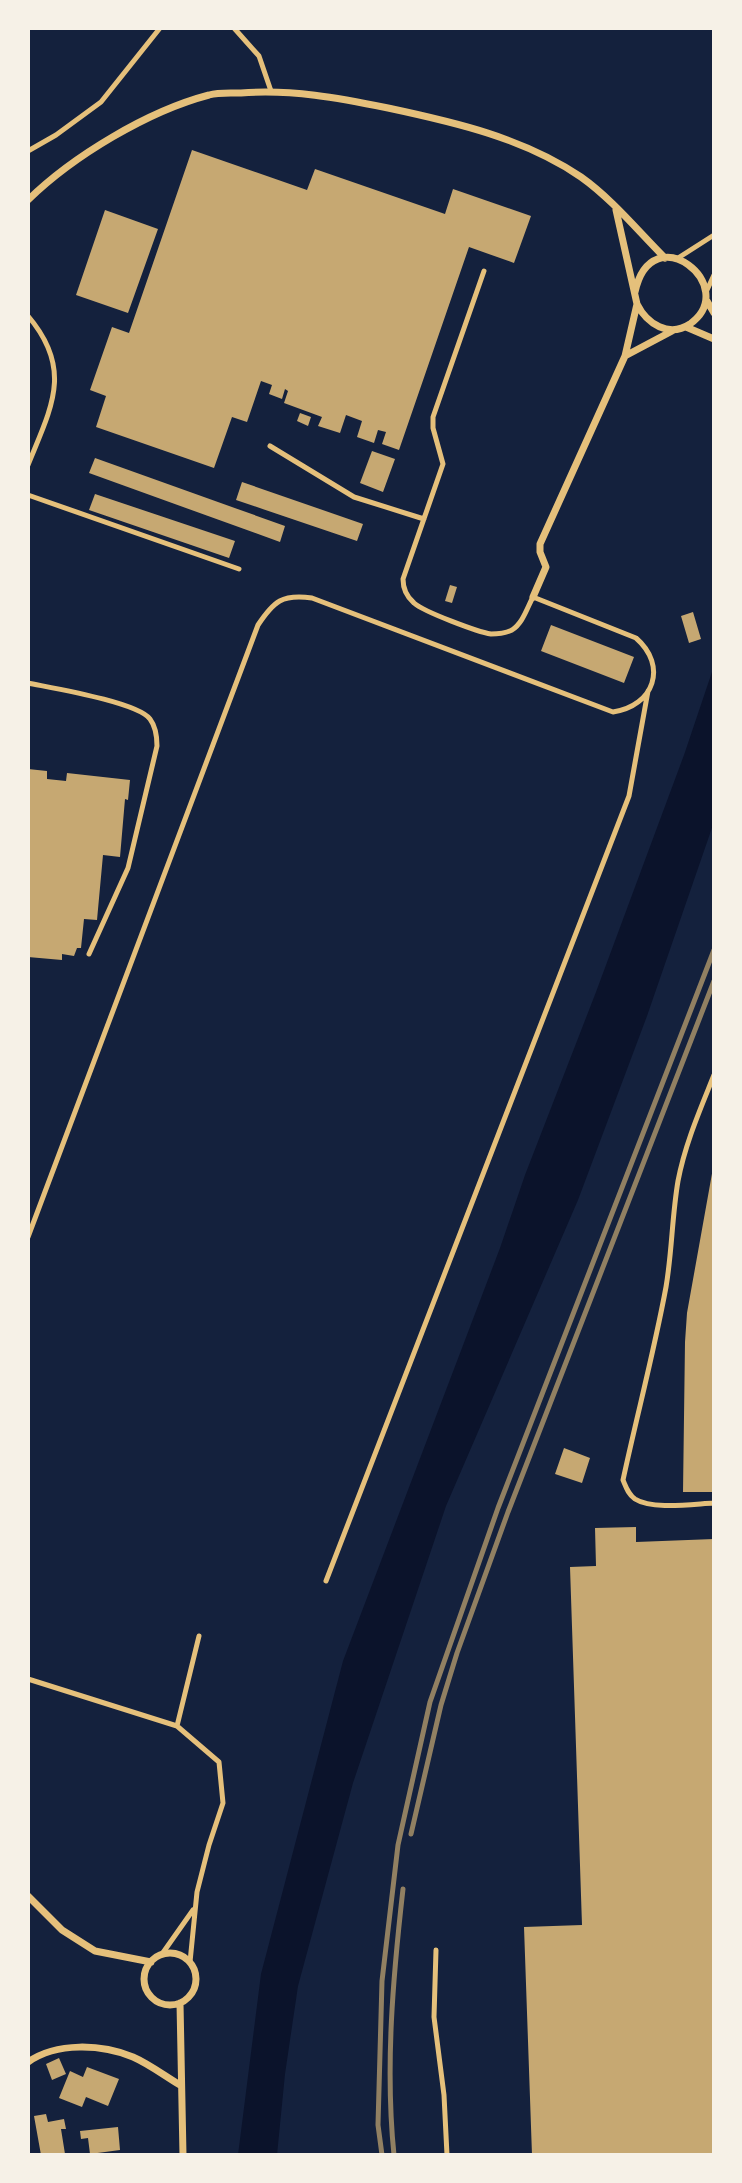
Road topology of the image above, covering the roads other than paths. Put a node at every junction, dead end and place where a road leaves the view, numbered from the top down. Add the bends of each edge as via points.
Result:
1 (160, 28) edge
2 (234, 28) edge
3 (271, 91) junction
4 (28, 151) edge
5 (28, 200) edge
6 (616, 209) junction
7 (714, 235) edge
8 (665, 258) junction
9 (678, 258) junction
10 (484, 271) dead end
11 (714, 275) edge
12 (708, 290) junction
13 (635, 292) junction
14 (707, 301) junction
15 (636, 304) junction
16 (714, 313) edge
17 (28, 316) edge
18 (686, 327) junction
19 (674, 330) junction
20 (714, 339) edge
21 (625, 356) junction
22 (270, 446) dead end
23 (28, 465) edge
24 (28, 495) edge
25 (424, 519) junction
26 (239, 569) dead end
27 (533, 597) junction
28 (28, 683) edge
29 (648, 691) junction
30 (89, 954) dead end
31 (714, 1075) edge
32 (28, 1237) edge
33 (714, 1503) edge
34 (326, 1581) dead end
35 (198, 1636) dead end
36 (28, 1679) edge
37 (177, 1726) junction
38 (28, 1896) edge
39 (194, 1908) junction
40 (436, 1950) dead end
41 (162, 1954) junction
42 (151, 1962) junction
43 (190, 1962) junction
44 (180, 2003) junction
45 (28, 2062) edge
46 (180, 2085) junction
47 (183, 2155) edge
48 (446, 2155) edge

1 - 4 lane via 101,102
2 - 3 lane via 259,57
3 - 5 street via 211,94 158,114 107,140
3 - 6 street via 345,99 483,132 536,152 582,178
6 - 8 street
6 - 13 street
7 - 9 lane
8 - 9 street
8 - 13 street via 644,270
9 - 12 street via 699,270
10 - 25 lane via 433,417 443,464
11 - 12 lane
12 - 14 street
13 - 15 street
14 - 16 street
14 - 18 street
15 - 19 street via 651,323
15 - 21 street
17 - 23 lane via 41,332 55,371 54,400
18 - 19 street
18 - 20 street
19 - 21 street
21 - 27 street via 540,544 546,567
22 - 25 lane via 354,497
24 - 26 lane
25 - 27 lane via 403,579 416,605 498,634 520,623
27 - 29 lane via 636,638 655,667
28 - 30 lane via 130,706 150,718 157,736 128,868
29 - 32 lane via 627,710 613,712 312,598 291,596 271,605 258,625
29 - 34 lane via 629,796
31 - 33 lane via 693,1125 678,1180 666,1283 623,1480 635,1499 651,1505
35 - 37 lane
36 - 37 lane
37 - 39 lane via 219,1762 223,1803
38 - 42 street via 62,1930 95,1951
39 - 41 lane
39 - 43 lane
40 - 48 lane via 434,2017
41 - 42 street
41 - 43 street via 179,1954
42 - 44 street via 144,1975 149,1994 163,2004
43 - 44 street via 196,1983
44 - 46 street
45 - 46 street via 57,2049 81,2045 132,2057
46 - 47 street

